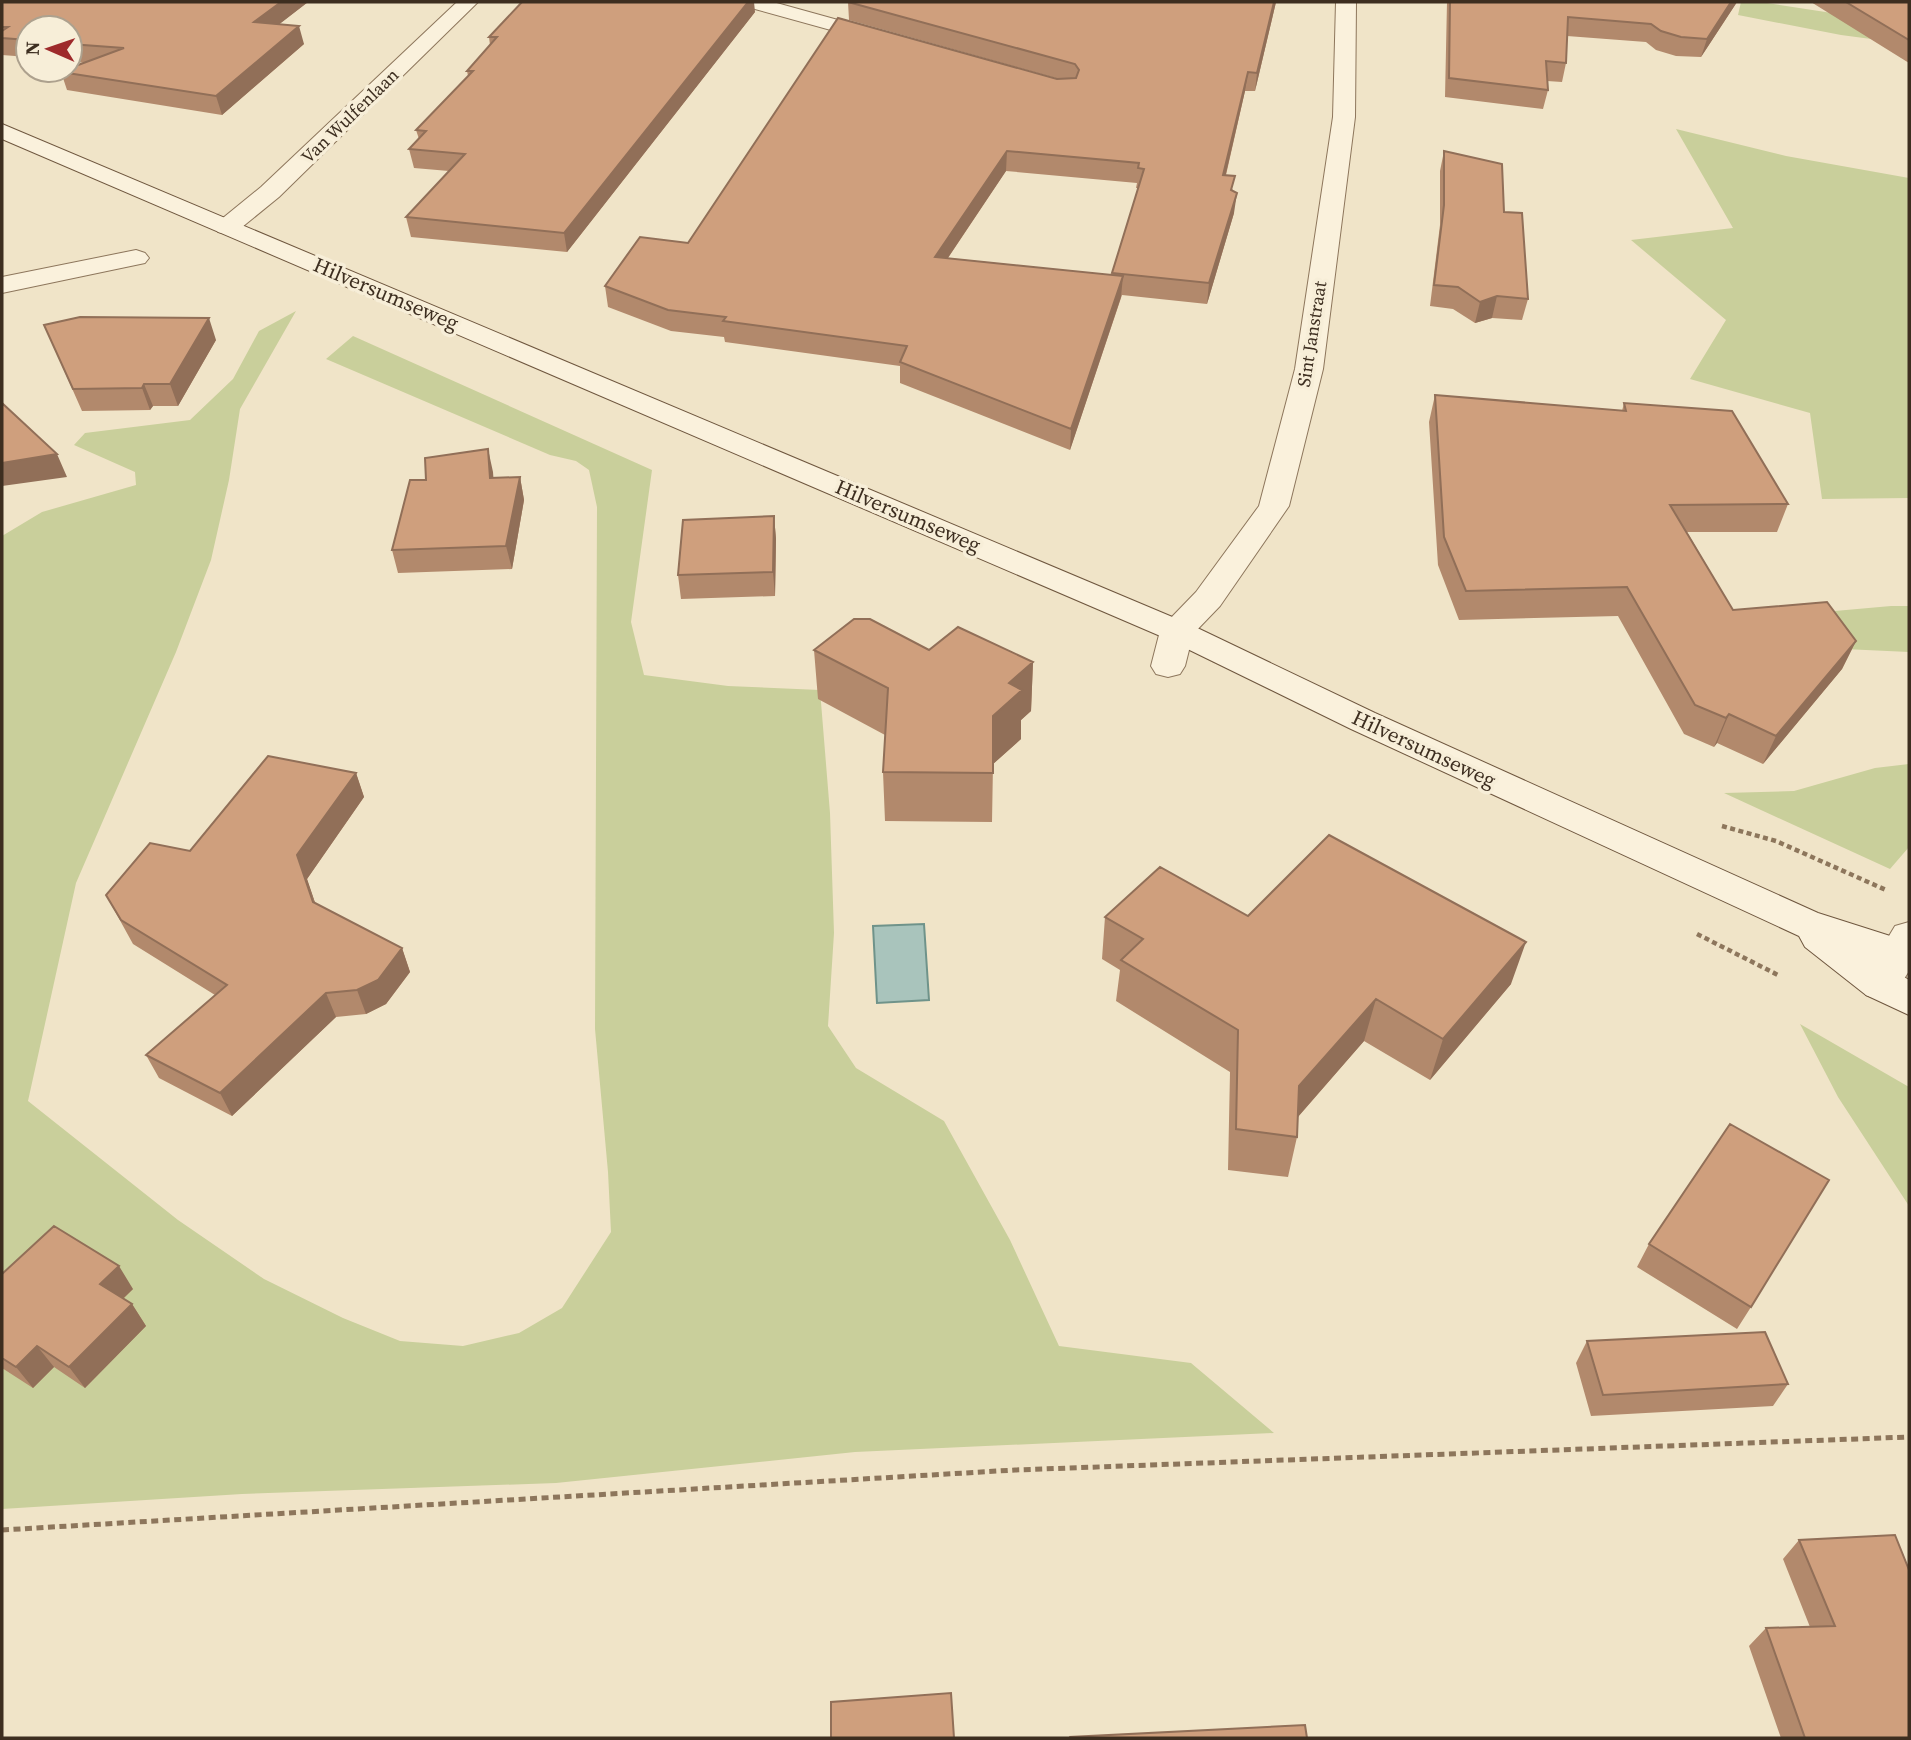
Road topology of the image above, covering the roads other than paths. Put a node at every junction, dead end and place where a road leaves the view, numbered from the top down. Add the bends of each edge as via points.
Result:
1 (468, 2) edge
2 (751, 2) edge
3 (1346, 2) edge
4 (908, 46) edge
5 (2, 131) edge
6 (227, 227) junction
7 (136, 258) dead end
8 (2, 285) edge
9 (1177, 631) junction
10 (1168, 666) dead end
11 (1901, 966) edge

1 - 6 street, Van Wulfenlaan via 270,192
2 - 4 street
3 - 9 street, Sint Janstraat via 1343,117 1309,369 1274,506 1209,599
5 - 6 street, Hilversumseweg
6 - 9 street, Hilversumseweg
7 - 8 street
9 - 10 street
9 - 11 street, Hilversumseweg via 1363,721

